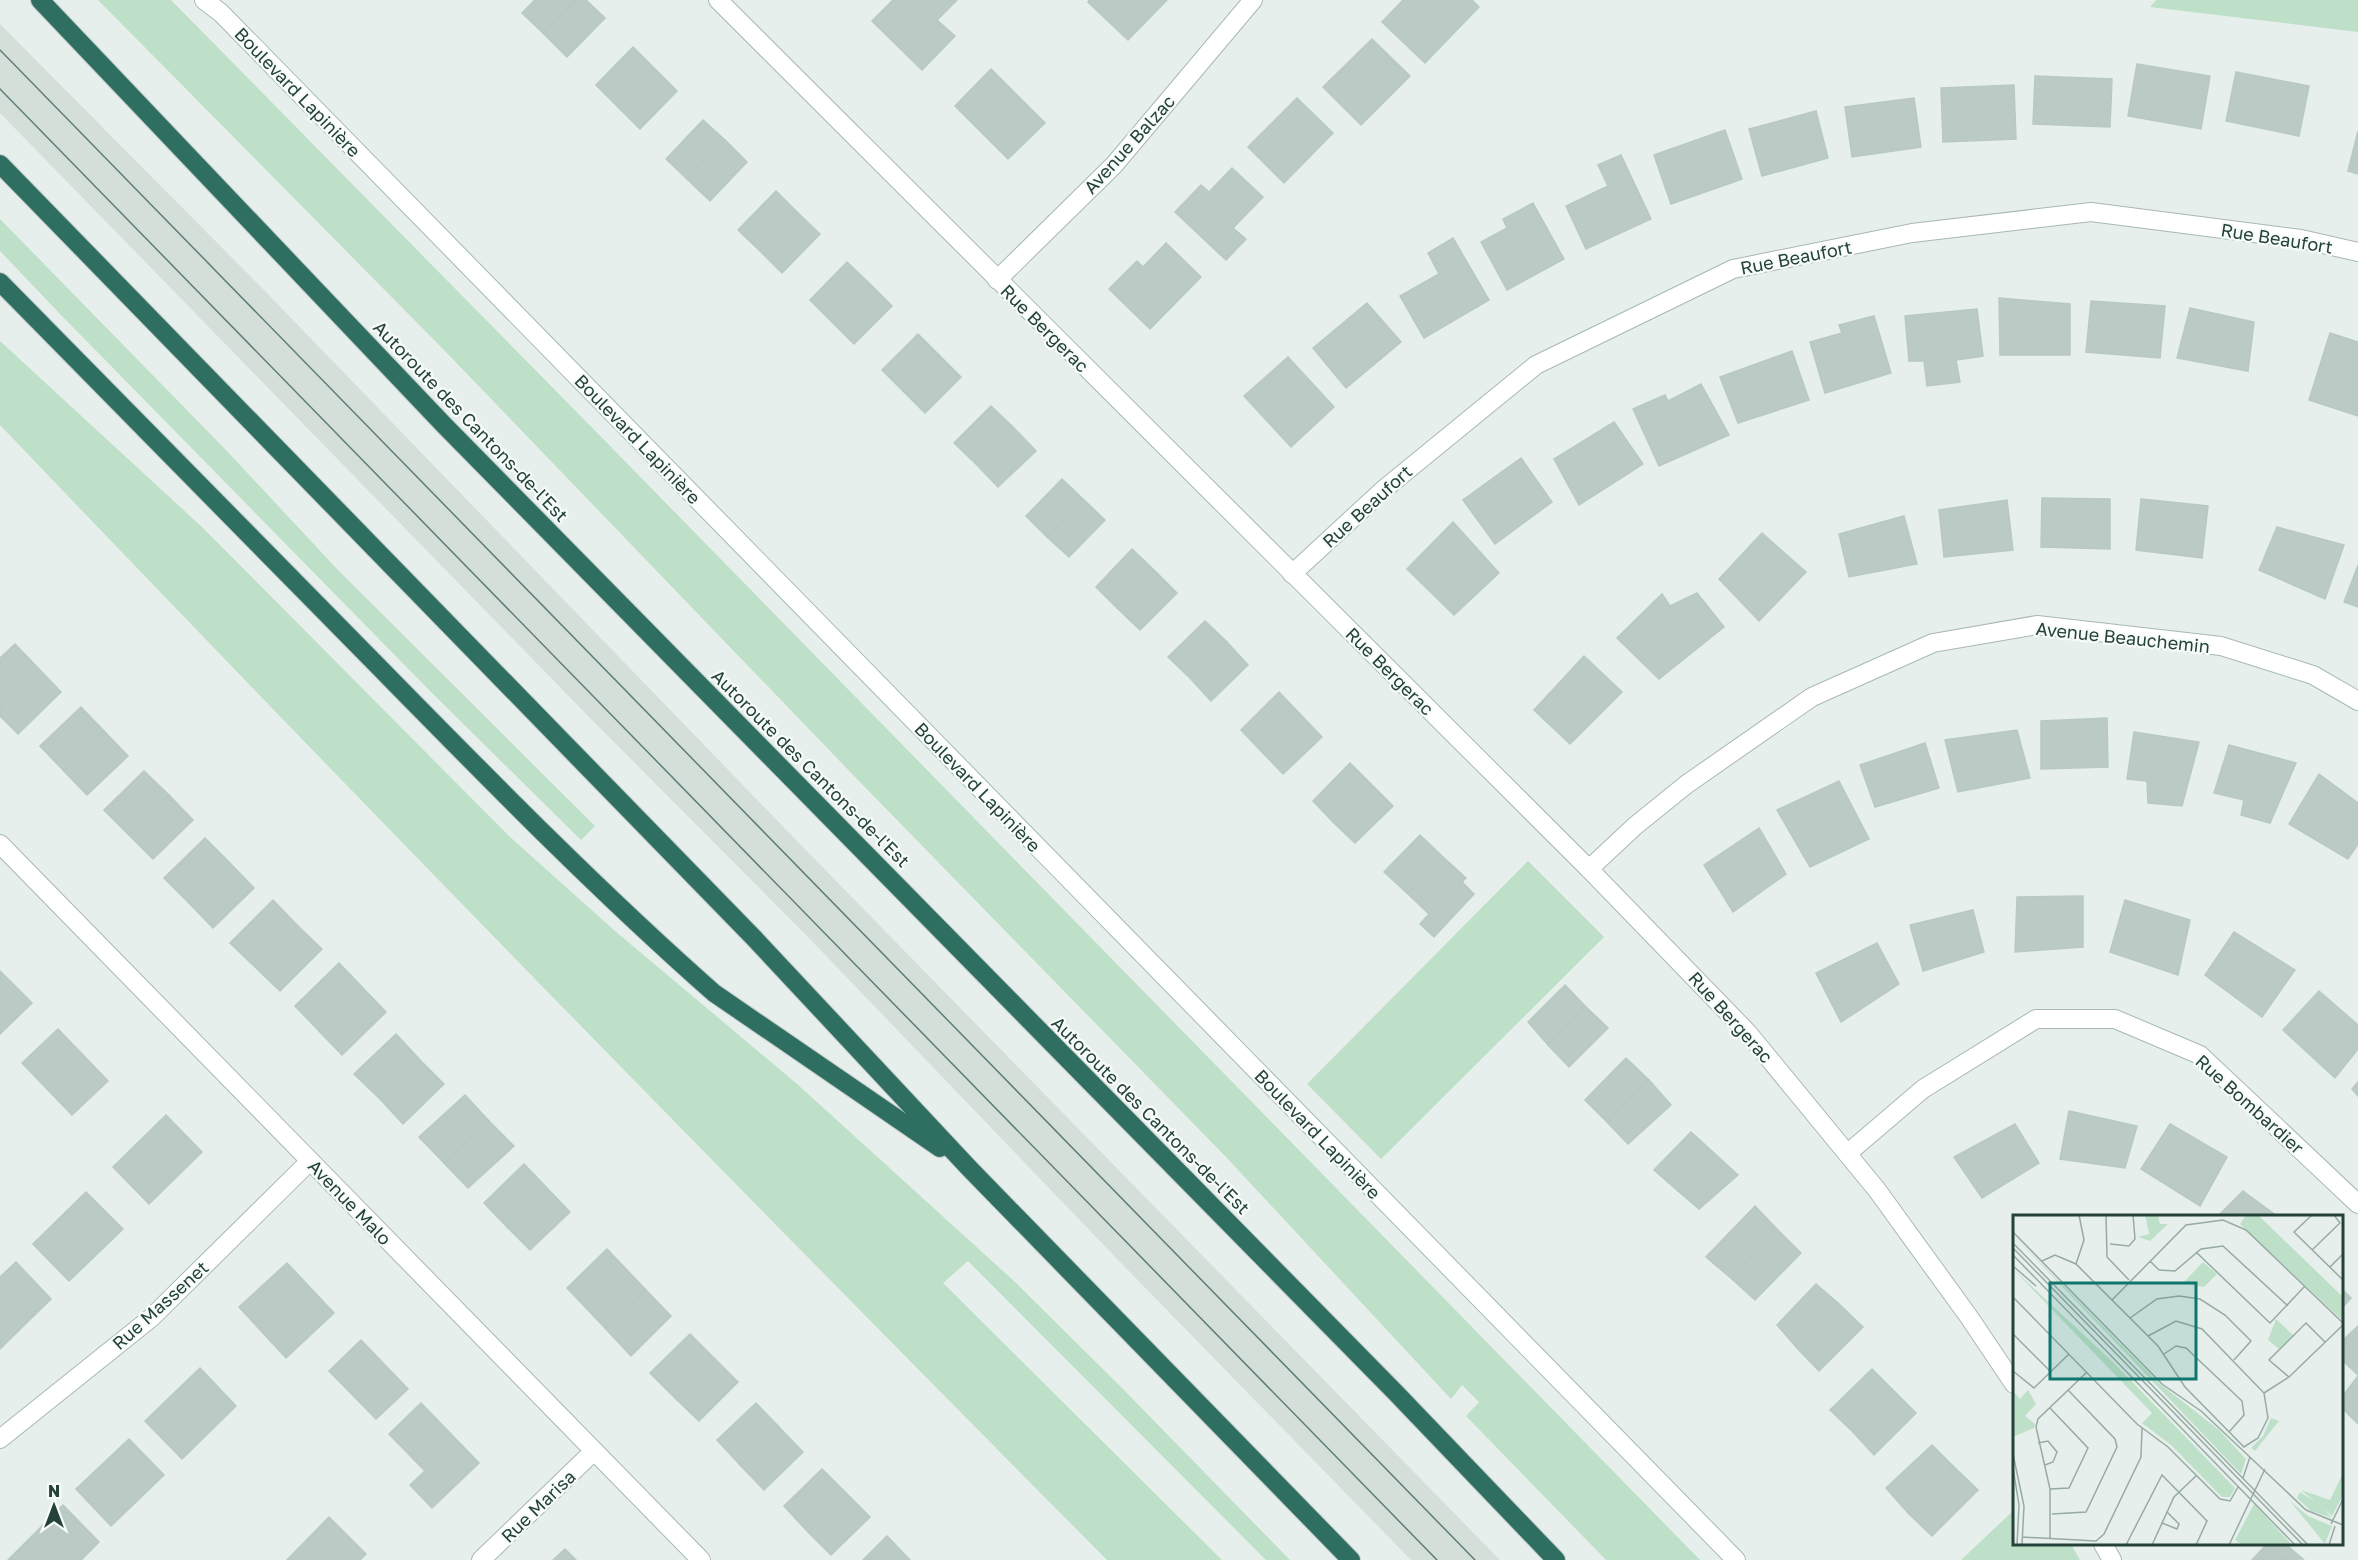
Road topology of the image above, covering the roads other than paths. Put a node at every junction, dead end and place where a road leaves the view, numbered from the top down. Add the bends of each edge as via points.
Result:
1 (40, 0) edge
2 (204, 0) edge
3 (718, 0) edge
4 (1253, 0) edge
5 (216, 7) edge
6 (0, 164) edge
7 (2358, 252) edge
8 (997, 280) junction
9 (0, 282) edge
10 (1292, 574) junction
11 (2358, 701) edge
12 (0, 844) edge
13 (1589, 869) junction
14 (1848, 1153) junction
15 (310, 1161) junction
16 (969, 1168) junction
17 (2358, 1204) edge
18 (2013, 1382) edge
19 (1, 1436) edge
20 (594, 1451) junction
21 (2104, 1545) edge
22 (481, 1560) edge
23 (701, 1560) edge
24 (1351, 1560) edge
25 (1556, 1560) edge
26 (1736, 1560) edge
27 (2112, 1560) edge

1 - 25 highway, Autoroute des Cantons-de-l'Est via 444,425
2 - 5 street, Boulevard Lapinière
3 - 8 street, Rue Bergerac
4 - 8 street, Avenue Balzac via 1114,165
5 - 26 street, Boulevard Lapinière
6 - 16 highway via 754,938
7 - 10 street, Rue Beaufort via 2301,239 2091,212 1912,233 1733,269 1536,365 1390,484
8 - 10 street, Rue Bergerac
9 - 16 highway via 463,754 689,971 714,993
10 - 13 street, Rue Bergerac
11 - 13 street, Avenue Beauchemin via 2313,675 2221,646 2037,626 1933,643 1812,697 1687,784
12 - 15 street, Avenue Malo
13 - 14 street, Rue Bergerac via 1748,1033
14 - 17 street, Rue Bombardier via 1923,1089 2036,1019 2115,1019 2200,1055
14 - 18 street, Rue Bergerac via 1970,1317
15 - 19 street, Rue Massenet via 151,1318
15 - 20 street, Avenue Malo
16 - 24 highway
20 - 22 street, Rue Marisa
20 - 23 street, Avenue Malo
21 - 27 street

